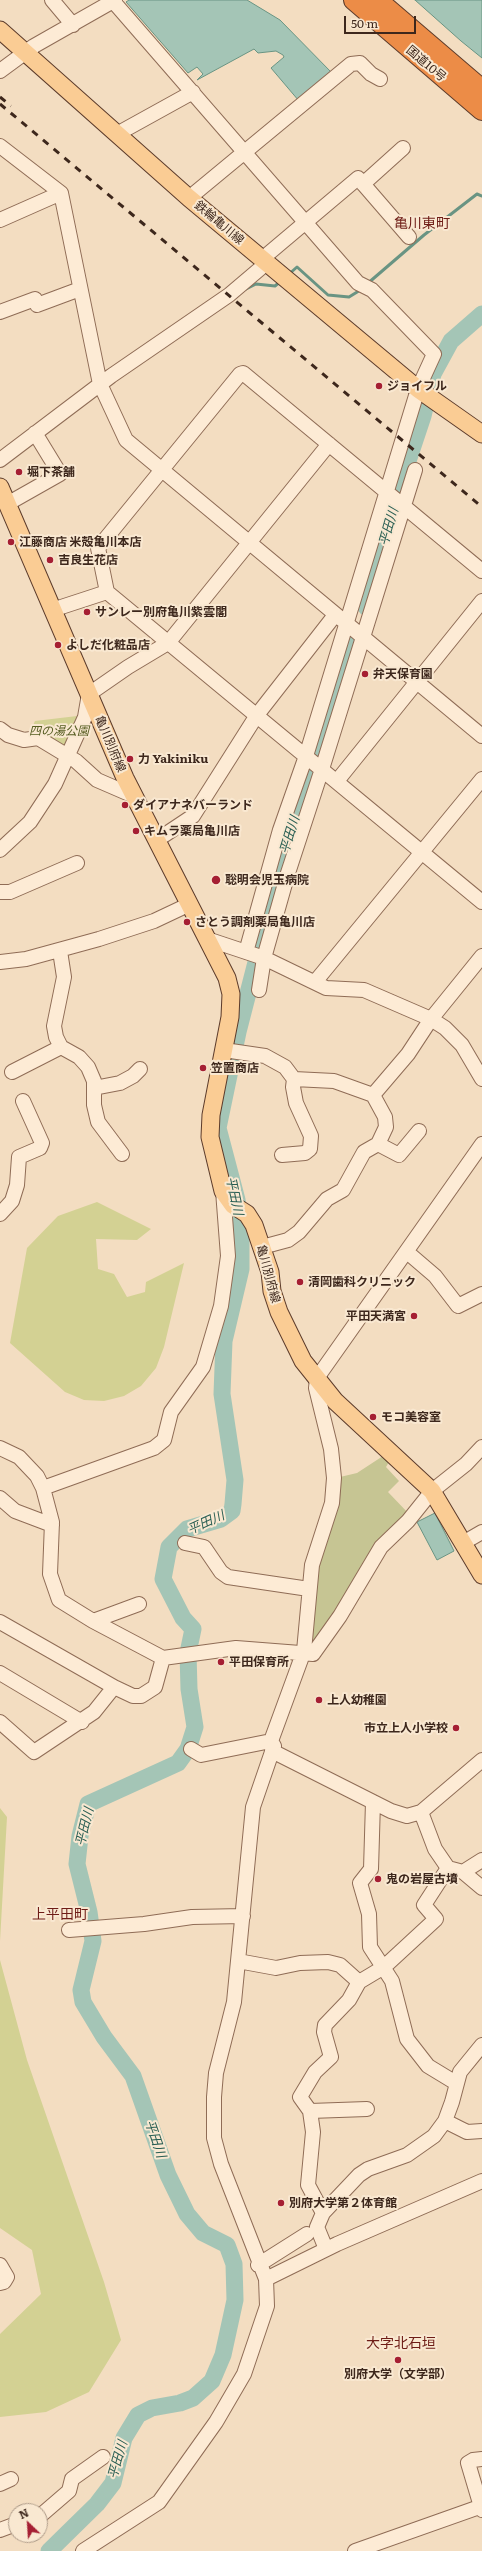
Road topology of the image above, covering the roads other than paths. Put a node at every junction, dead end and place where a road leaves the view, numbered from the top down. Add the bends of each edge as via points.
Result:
1 (52, 0) edge
2 (354, 0) edge
3 (376, 0) edge
4 (114, 1) edge
5 (73, 25) junction
6 (0, 30) edge
7 (26, 53) junction
8 (0, 71) edge
9 (380, 79) dead end
10 (482, 90) edge
11 (192, 92) junction
12 (482, 110) edge
13 (117, 134) junction
14 (0, 146) edge
15 (403, 148) dead end
16 (244, 151) junction
17 (363, 184) junction
18 (61, 193) junction
19 (189, 198) junction
20 (0, 220) edge
21 (307, 223) junction
22 (409, 237) dead end
23 (262, 259) junction
24 (80, 289) junction
25 (0, 312) edge
26 (100, 384) junction
27 (429, 397) junction
28 (35, 433) junction
29 (482, 434) edge
30 (329, 444) junction
31 (482, 444) edge
32 (0, 460) edge
33 (415, 470) dead end
34 (162, 471) junction
35 (0, 487) edge
36 (387, 492) junction
37 (7, 504) junction
38 (404, 506) junction
39 (249, 542) junction
40 (482, 571) edge
41 (107, 592) junction
42 (482, 601) edge
43 (52, 610) junction
44 (335, 614) junction
45 (346, 623) junction
46 (362, 636) junction
47 (168, 643) junction
48 (415, 681) junction
49 (89, 694) junction
50 (257, 716) junction
51 (0, 729) edge
52 (482, 736) edge
53 (68, 756) junction
54 (306, 756) junction
55 (322, 769) junction
56 (482, 779) edge
57 (337, 781) junction
58 (134, 796) junction
59 (157, 840) junction
60 (0, 850) edge
61 (422, 852) junction
62 (77, 864) dead end
63 (0, 892) edge
64 (482, 902) edge
65 (190, 904) junction
66 (210, 940) junction
67 (60, 951) junction
68 (254, 954) junction
69 (482, 956) edge
70 (0, 962) edge
71 (315, 982) junction
72 (259, 990) dead end
73 (431, 1019) junction
74 (61, 1047) junction
75 (232, 1051) junction
76 (140, 1069) dead end
77 (12, 1072) dead end
78 (294, 1079) junction
79 (482, 1079) edge
80 (94, 1088) junction
81 (373, 1094) junction
82 (23, 1101) dead end
83 (418, 1131) dead end
84 (378, 1144) junction
85 (482, 1144) edge
86 (122, 1154) dead end
87 (282, 1155) dead end
88 (223, 1191) junction
89 (0, 1214) edge
90 (262, 1247) junction
91 (407, 1252) junction
92 (482, 1294) edge
93 (317, 1378) junction
94 (482, 1447) edge
95 (0, 1448) edge
96 (44, 1488) junction
97 (432, 1491) junction
98 (0, 1498) edge
99 (52, 1525) junction
100 (482, 1532) edge
101 (185, 1543) dead end
102 (463, 1543) junction
103 (482, 1575) edge
104 (309, 1589) junction
105 (139, 1604) dead end
106 (93, 1621) junction
107 (0, 1622) edge
108 (304, 1652) junction
109 (163, 1658) junction
110 (0, 1673) edge
111 (114, 1687) junction
112 (0, 1722) edge
113 (82, 1722) junction
114 (272, 1746) junction
115 (191, 1749) dead end
116 (482, 1760) edge
117 (373, 1802) junction
118 (421, 1812) junction
119 (482, 1860) edge
120 (448, 1868) junction
121 (463, 1872) junction
122 (482, 1888) edge
123 (243, 1916) junction
124 (69, 1930) dead end
125 (238, 1961) junction
126 (384, 1967) junction
127 (359, 1982) junction
128 (482, 2045) edge
129 (456, 2084) junction
130 (367, 2109) dead end
131 (310, 2111) junction
132 (445, 2121) junction
133 (482, 2131) edge
134 (482, 2181) edge
135 (322, 2213) junction
136 (306, 2234) dead end
137 (326, 2249) junction
138 (258, 2265) junction
139 (0, 2266) edge
140 (266, 2279) junction
141 (0, 2283) edge
142 (103, 2457) dead end
143 (482, 2459) edge
144 (482, 2507) edge
145 (48, 2509) edge
146 (83, 2551) edge
147 (355, 2551) edge

1 - 5 street
2 - 12 highway, 国道10号
3 - 10 highway, 国道10号
4 - 5 street
4 - 11 street
5 - 7 street
6 - 7 main road, 鉄輪亀川線
7 - 8 street
7 - 13 main road, 鉄輪亀川線
9 - 16 street via 360,63 351,64
11 - 13 street
11 - 16 street
13 - 19 main road, 鉄輪亀川線
14 - 18 street
15 - 17 street
16 - 19 street
16 - 21 street
17 - 21 street via 358,178
17 - 22 street
18 - 20 street
18 - 24 street
19 - 23 main road, 鉄輪亀川線
21 - 23 street
21 - 27 street via 358,283 372,290 434,354
23 - 26 street via 262,267 229,295
23 - 27 main road, 鉄輪亀川線
24 - 25 street via 37,305 35,299
24 - 26 street
26 - 28 street
26 - 34 street via 126,440
27 - 29 main road, 鉄輪亀川線
27 - 31 main road, 鉄輪亀川線
27 - 36 street
28 - 32 street
28 - 37 street via 60,474
30 - 34 street via 243,373
30 - 36 street
30 - 39 street
33 - 38 street
34 - 39 street
34 - 41 street via 98,548
35 - 37 main road, 亀川別府線
36 - 38 street
36 - 45 street
37 - 43 main road, 亀川別府線
38 - 40 street
38 - 46 street
39 - 44 street
39 - 47 street
41 - 43 street
41 - 47 street
42 - 48 street
43 - 49 main road, 亀川別府線
44 - 45 street
44 - 50 street
45 - 46 street
45 - 54 street
46 - 48 street
46 - 55 street
47 - 49 street
47 - 50 street
48 - 52 street
48 - 57 street
49 - 53 street via 85,717
49 - 58 main road, 亀川別府線
50 - 54 street
50 - 59 street via 193,816
51 - 53 street via 8,735 24,740 38,738
53 - 58 street via 96,780
53 - 60 street via 55,784 30,822
54 - 55 street
54 - 68 street via 280,830
55 - 57 street
55 - 68 street via 288,873
56 - 61 street
57 - 61 street
58 - 59 main road, 亀川別府線
59 - 65 main road, 亀川別府線
61 - 64 street
61 - 71 street
62 - 63 street via 10,892
65 - 66 main road, 亀川別府線
65 - 67 street via 154,921
66 - 68 street
66 - 75 main road, 亀川別府線 via 227,978 231,994
67 - 70 street
67 - 74 street via 64,977 54,1026
68 - 71 street
68 - 72 street
69 - 73 street
71 - 73 street via 326,988 364,990
73 - 79 street via 445,1028 462,1045
73 - 81 street via 408,1054
74 - 77 street
74 - 80 street via 79,1057 88,1067 94,1080
75 - 78 street via 265,1056 278,1062
75 - 88 main road, 亀川別府線 via 211,1115 210,1137
76 - 80 street via 120,1083
78 - 81 street via 334,1081
78 - 87 street via 296,1102 311,1136 310,1149 305,1153
80 - 86 street via 98,1122
81 - 84 street via 385,1117 386,1127
82 - 89 street via 42,1143 36,1151 19,1157 17,1185 12,1201
83 - 84 street via 399,1155
84 - 90 street via 364,1152 343,1190 327,1199 299,1232 288,1240
85 - 91 street
88 - 90 main road, 亀川別府線 via 254,1225
88 - 96 street via 228,1256 221,1306 204,1367 171,1412 164,1440 154,1448
90 - 93 main road, 亀川別府線 via 279,1312 303,1361
91 - 92 street via 435,1276 458,1306
91 - 93 street
93 - 97 main road, 亀川別府線 via 335,1401
93 - 104 street via 316,1388 331,1449 334,1478 332,1503 312,1565
94 - 97 street via 466,1464
95 - 96 street via 19,1457 37,1476
96 - 99 street
97 - 102 main road, 亀川別府線
97 - 108 street via 408,1521 381,1547 340,1616 313,1654
98 - 99 street via 15,1511
99 - 106 street via 50,1574 56,1592 60,1600
100 - 102 street
101 - 104 street via 204,1547 221,1572 228,1577
102 - 103 main road, 亀川別府線
104 - 108 street
105 - 106 street
106 - 109 street
107 - 111 street
108 - 109 street via 236,1648
108 - 114 street
109 - 111 street via 159,1678 150,1692 134,1696
110 - 113 street
111 - 113 street via 94,1712
112 - 113 street via 34,1752
114 - 115 street via 201,1755
114 - 117 street
114 - 123 street via 253,1807
116 - 118 street
117 - 118 street via 407,1816
117 - 126 street via 371,1868 360,1883 369,1914 370,1947
118 - 120 street via 435,1849
119 - 121 street
120 - 121 street
120 - 126 street via 424,1905 436,1919
121 - 122 street
123 - 124 street via 192,1917
123 - 125 street
125 - 127 street via 276,1968 328,1962 340,1965
125 - 138 street via 234,2002 216,2072 214,2138 220,2164
126 - 127 street
126 - 129 street via 395,1991 407,2039 428,2066
127 - 131 street via 349,2000 326,2025 324,2032 331,2058 315,2072 300,2096
128 - 129 street via 460,2072
129 - 132 street via 456,2093
130 - 131 street
131 - 135 street via 313,2132 308,2185
132 - 133 street via 467,2132
132 - 135 street via 434,2136 420,2148 358,2175
134 - 137 street
135 - 137 street via 317,2227
136 - 138 street
137 - 140 street
138 - 140 street
139 - 141 street via 6,2277 4,2282
140 - 146 street via 267,2306 259,2334 244,2374 216,2422 159,2502
142 - 145 street via 72,2479 69,2491
143 - 144 street via 468,2463
144 - 147 street

